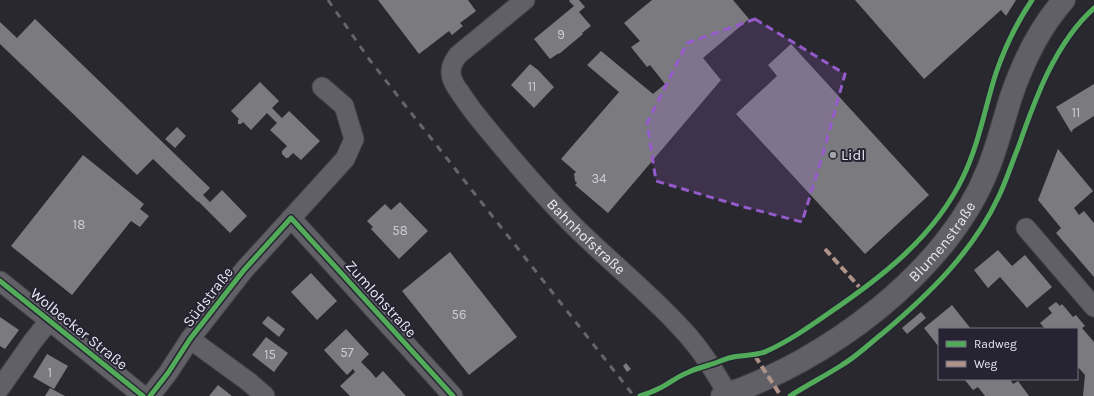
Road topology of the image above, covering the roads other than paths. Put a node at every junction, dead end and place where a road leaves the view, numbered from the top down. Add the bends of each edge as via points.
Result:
1 (525, 0) edge
2 (1064, 0) edge
3 (322, 87) dead end
4 (291, 218) junction
5 (1026, 228) dead end
6 (0, 281) edge
7 (1094, 307) edge
8 (49, 321) junction
9 (190, 339) junction
10 (0, 388) edge
11 (726, 395) edge
12 (142, 396) edge
13 (150, 396) edge
14 (265, 396) edge
15 (454, 396) edge

1 - 11 street, Bahnhofstraße via 458,55 452,66 452,79 464,99 520,168 578,231 681,328 704,356
2 - 11 street, Blumenstraße via 1045,24 1030,51 1019,75 983,182 966,214 944,244 906,284 843,335 790,368
3 - 4 street, Südstraße via 344,106 354,139 345,159
4 - 9 street, Südstraße via 244,270
4 - 15 street, Zumlohstraße
5 - 7 street
6 - 8 street, Wolbecker Straße
8 - 10 street
8 - 12 street, Wolbecker Straße
9 - 13 street, Südstraße
9 - 14 street

